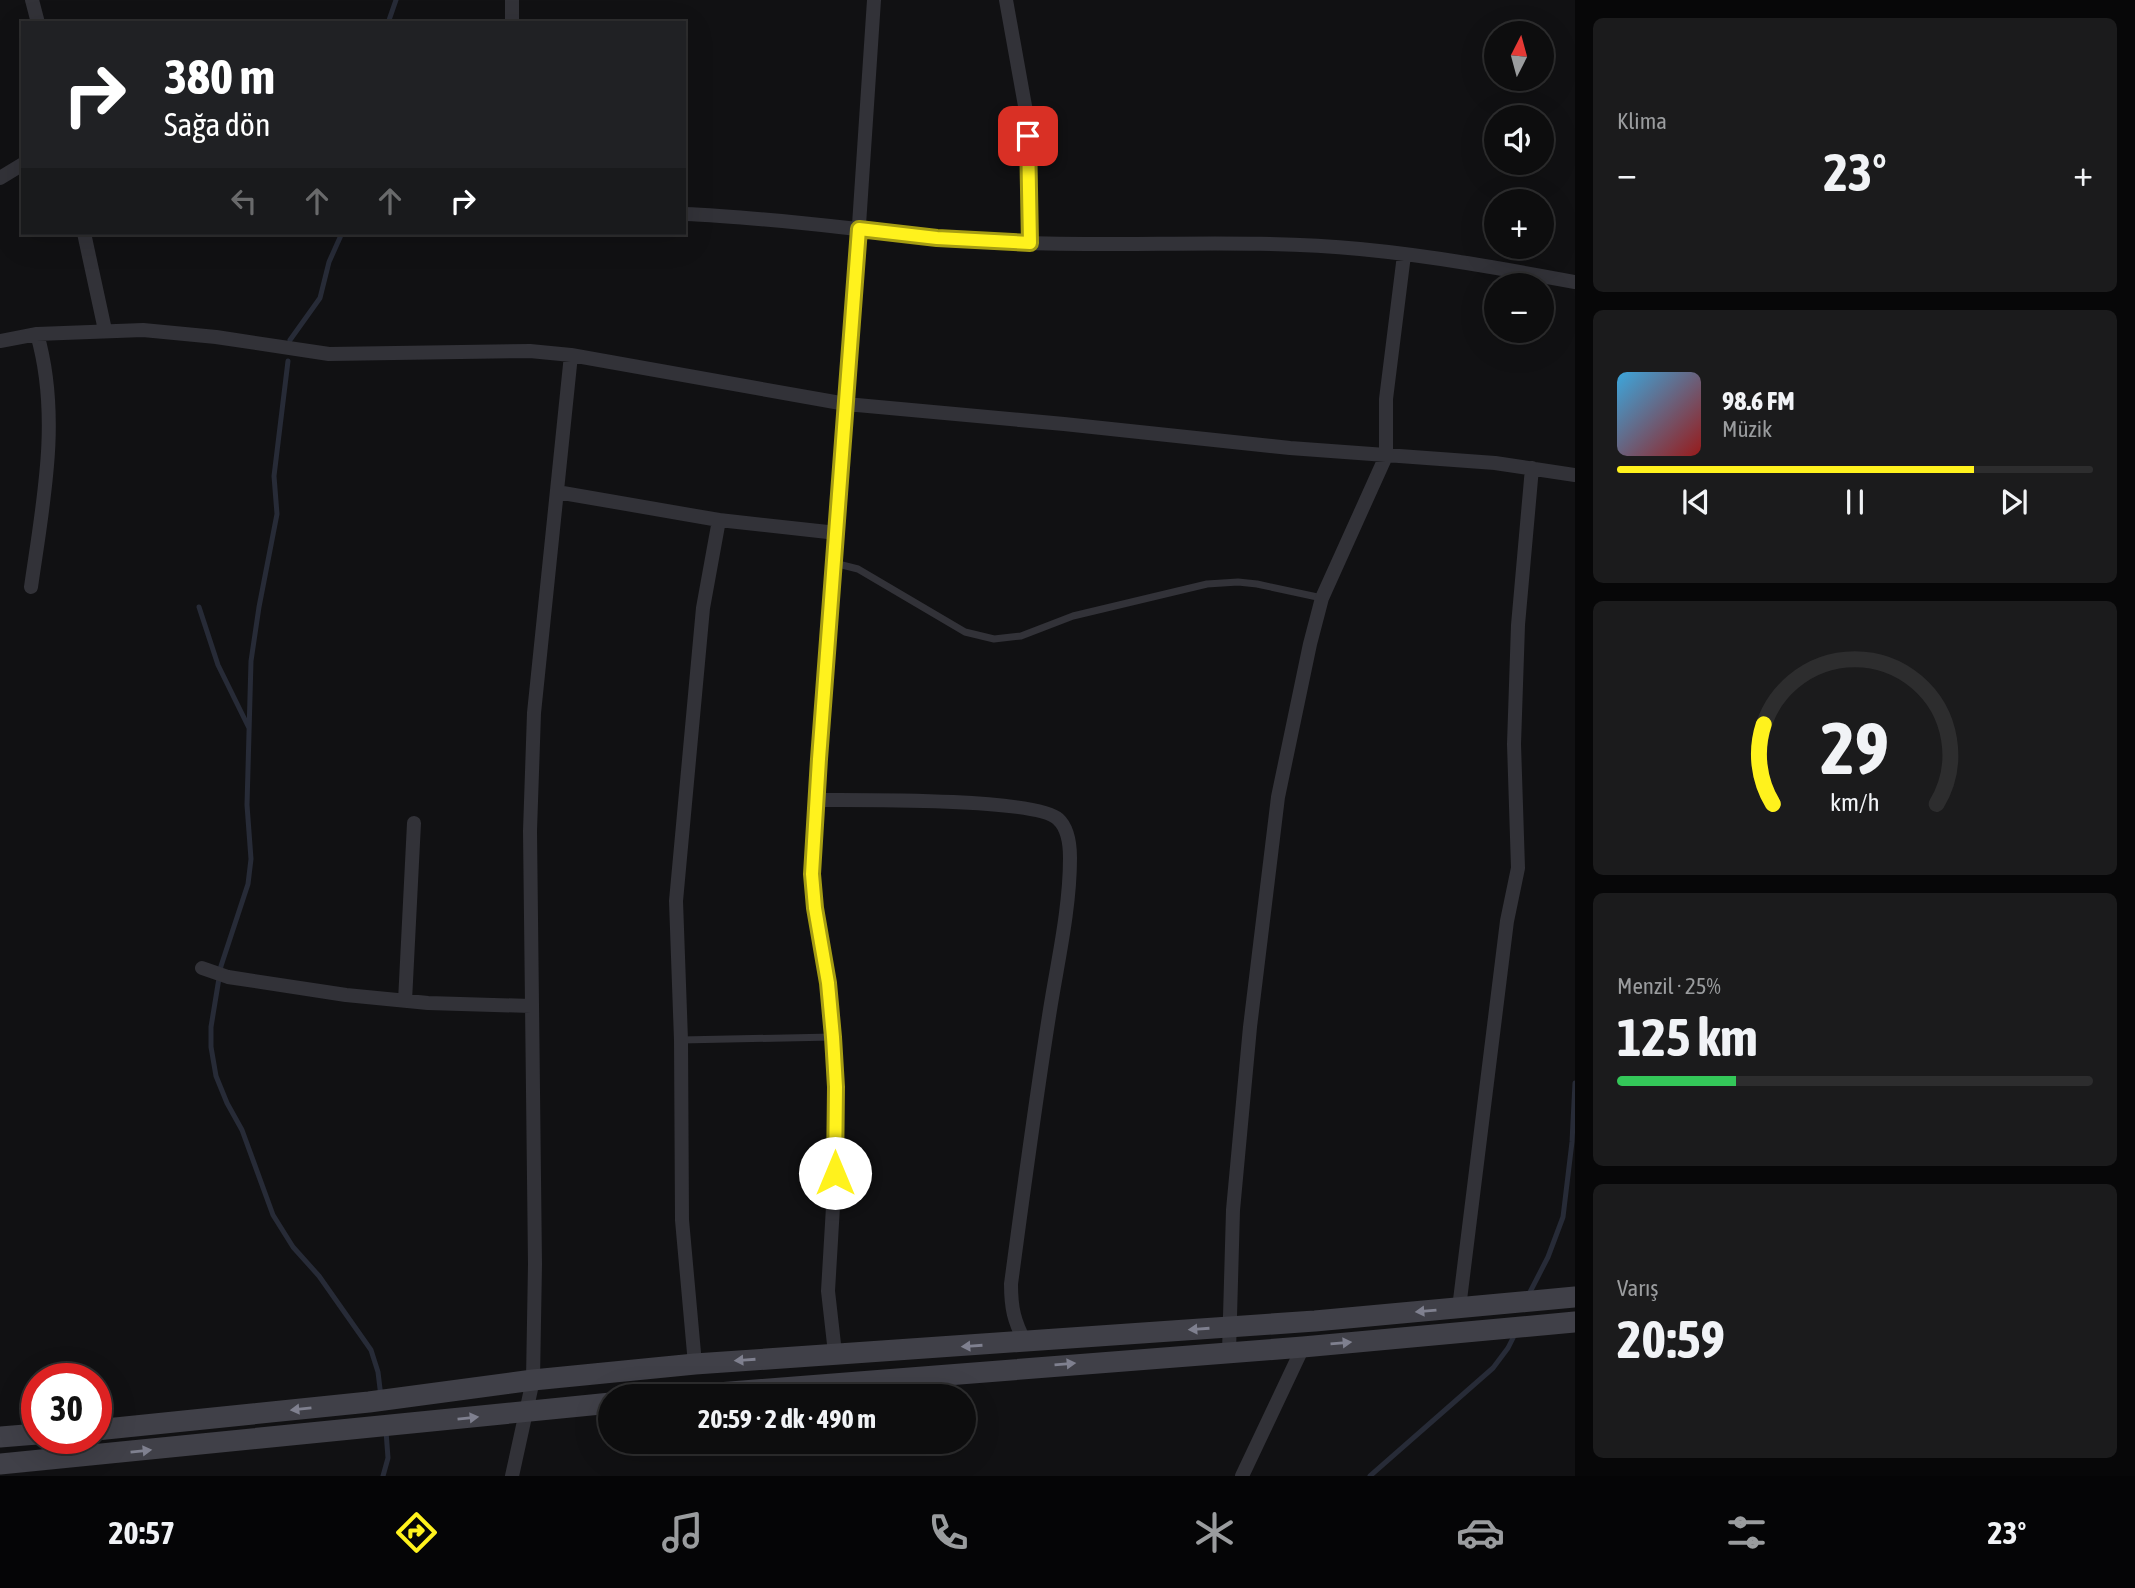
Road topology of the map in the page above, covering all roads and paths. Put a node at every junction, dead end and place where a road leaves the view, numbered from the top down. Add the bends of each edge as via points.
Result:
1 (32, 0) edge
2 (512, 0) edge
3 (874, 0) edge
4 (1006, 0) edge
5 (37, 21) edge
6 (512, 21) edge
7 (21, 165) edge
8 (0, 178) edge
9 (686, 214) edge
10 (859, 229) junction
11 (84, 235) edge
12 (1030, 243) junction
13 (1404, 255) junction
14 (1575, 282) edge
15 (105, 330) junction
16 (37, 334) junction
17 (0, 341) edge
18 (571, 355) junction
19 (846, 404) junction
20 (1386, 456) junction
21 (1532, 468) junction
22 (1575, 475) edge
23 (557, 492) junction
24 (719, 520) junction
25 (837, 533) junction
26 (834, 563) junction
27 (31, 587) dead end
28 (1322, 598) junction
29 (816, 800) junction
30 (414, 823) dead end
31 (206, 970) dead end
32 (405, 1001) junction
33 (531, 1006) junction
34 (833, 1037) junction
35 (681, 1040) junction
36 (1575, 1297) edge
37 (1460, 1308) junction
38 (1575, 1322) edge
39 (1228, 1327) junction
40 (1025, 1342) junction
41 (1303, 1347) junction
42 (1229, 1352) junction
43 (835, 1353) junction
44 (695, 1364) junction
45 (533, 1380) junction
46 (830, 1384) edge
47 (598, 1404) edge
48 (526, 1412) junction
49 (112, 1428) edge
50 (21, 1435) edge
51 (0, 1437) edge
52 (0, 1464) edge
53 (512, 1476) edge
54 (1242, 1476) edge

1 - 5 street
2 - 6 street
3 - 10 street
4 - 12 street via 1027,117
7 - 8 street
9 - 10 street
10 - 12 street
10 - 19 street
11 - 15 street
12 - 13 street via 1216,243
13 - 14 street
13 - 20 street via 1386,399
15 - 16 street
15 - 18 street via 216,337 329,354 530,351
16 - 17 street
16 - 27 street via 45,363 50,433
18 - 19 street
18 - 23 street
19 - 20 street
19 - 25 street
20 - 21 street
20 - 28 street
21 - 22 street
21 - 37 street via 1518,625 1514,744 1518,868 1507,921
23 - 24 street
23 - 33 street via 534,713
24 - 25 street
24 - 35 street via 703,608 676,901
25 - 26 street
26 - 28 lane via 858,569 965,632 995,639 1021,636 1073,617 1207,584 1257,583
26 - 29 street
28 - 39 street via 1276,811 1250,1027 1233,1210
29 - 34 street via 812,874
29 - 40 street via 956,802 1039,811 1056,817 1067,831 1070,857 1064,915 1011,1284 1014,1320
30 - 32 street
31 - 32 street via 228,977
32 - 33 street
33 - 45 street
34 - 35 lane
34 - 43 street via 835,1173 828,1291
35 - 44 street via 682,1220
36 - 37 main road
37 -> 39 main road
41 -> 38 main road
39 -> 40 main road
39 - 42 street
40 -> 43 main road
41 - 42 main road
41 - 54 street
46 -> 42 main road
43 -> 44 main road
44 - 45 main road
45 - 48 street
45 -> 49 main road
47 - 48 main road
52 -> 48 main road
48 - 53 street
50 - 51 main road

